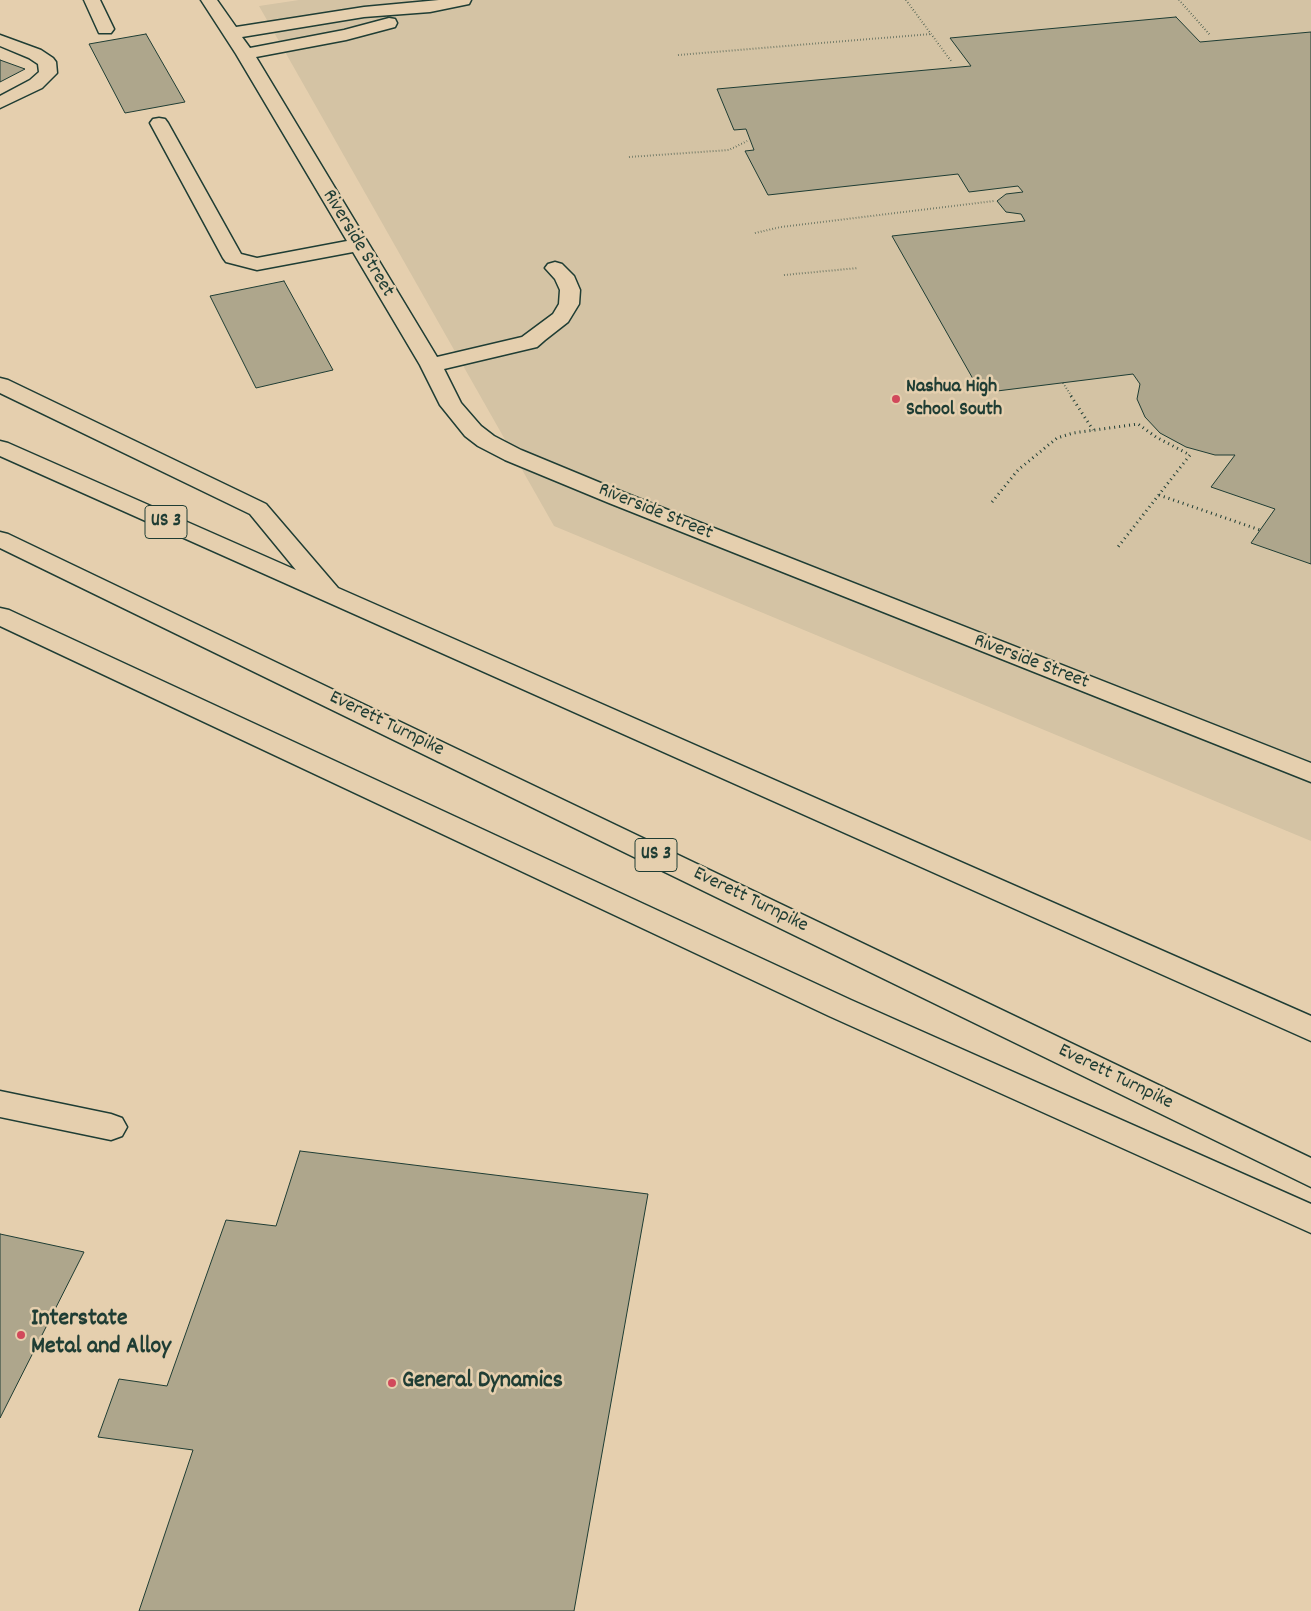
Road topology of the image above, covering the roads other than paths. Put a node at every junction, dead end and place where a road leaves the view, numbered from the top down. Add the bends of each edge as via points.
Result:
1 (92, 0) edge
2 (464, 0) edge
3 (211, 4) edge
4 (430, 7) junction
5 (311, 20) junction
6 (106, 29) dead end
7 (232, 34) junction
8 (0, 40) edge
9 (245, 54) junction
10 (0, 103) edge
11 (159, 122) dead end
12 (358, 245) junction
13 (555, 268) dead end
14 (431, 365) junction
15 (0, 385) edge
16 (0, 448) edge
17 (0, 539) edge
18 (333, 597) junction
19 (0, 616) edge
20 (1311, 773) edge
21 (1311, 1030) edge
22 (0, 1104) edge
23 (111, 1128) dead end
24 (1311, 1173) edge
25 (1311, 1219) edge

1 - 6 main road
2 - 4 main road
3 - 5 main road via 243,12
3 - 7 main road, Riverside Street
4 - 5 main road
4 - 9 main road via 405,18 346,35
5 - 7 main road
7 - 9 main road, Riverside Street
8 - 10 main road via 47,62 48,73 36,84
9 - 12 main road, Riverside Street
11 - 12 main road via 233,258 257,264
12 - 14 main road, Riverside Street
13 - 14 main road via 568,284 569,304 561,318 538,336 529,342
14 - 20 main road, Riverside Street via 451,405 473,431 513,455
15 - 18 main road via 258,509
16 - 18 main road, US 3
17 - 24 main road, Everett Turnpike / US 3
18 - 21 main road, US 3
19 - 25 main road via 840,1008
22 - 23 main road

